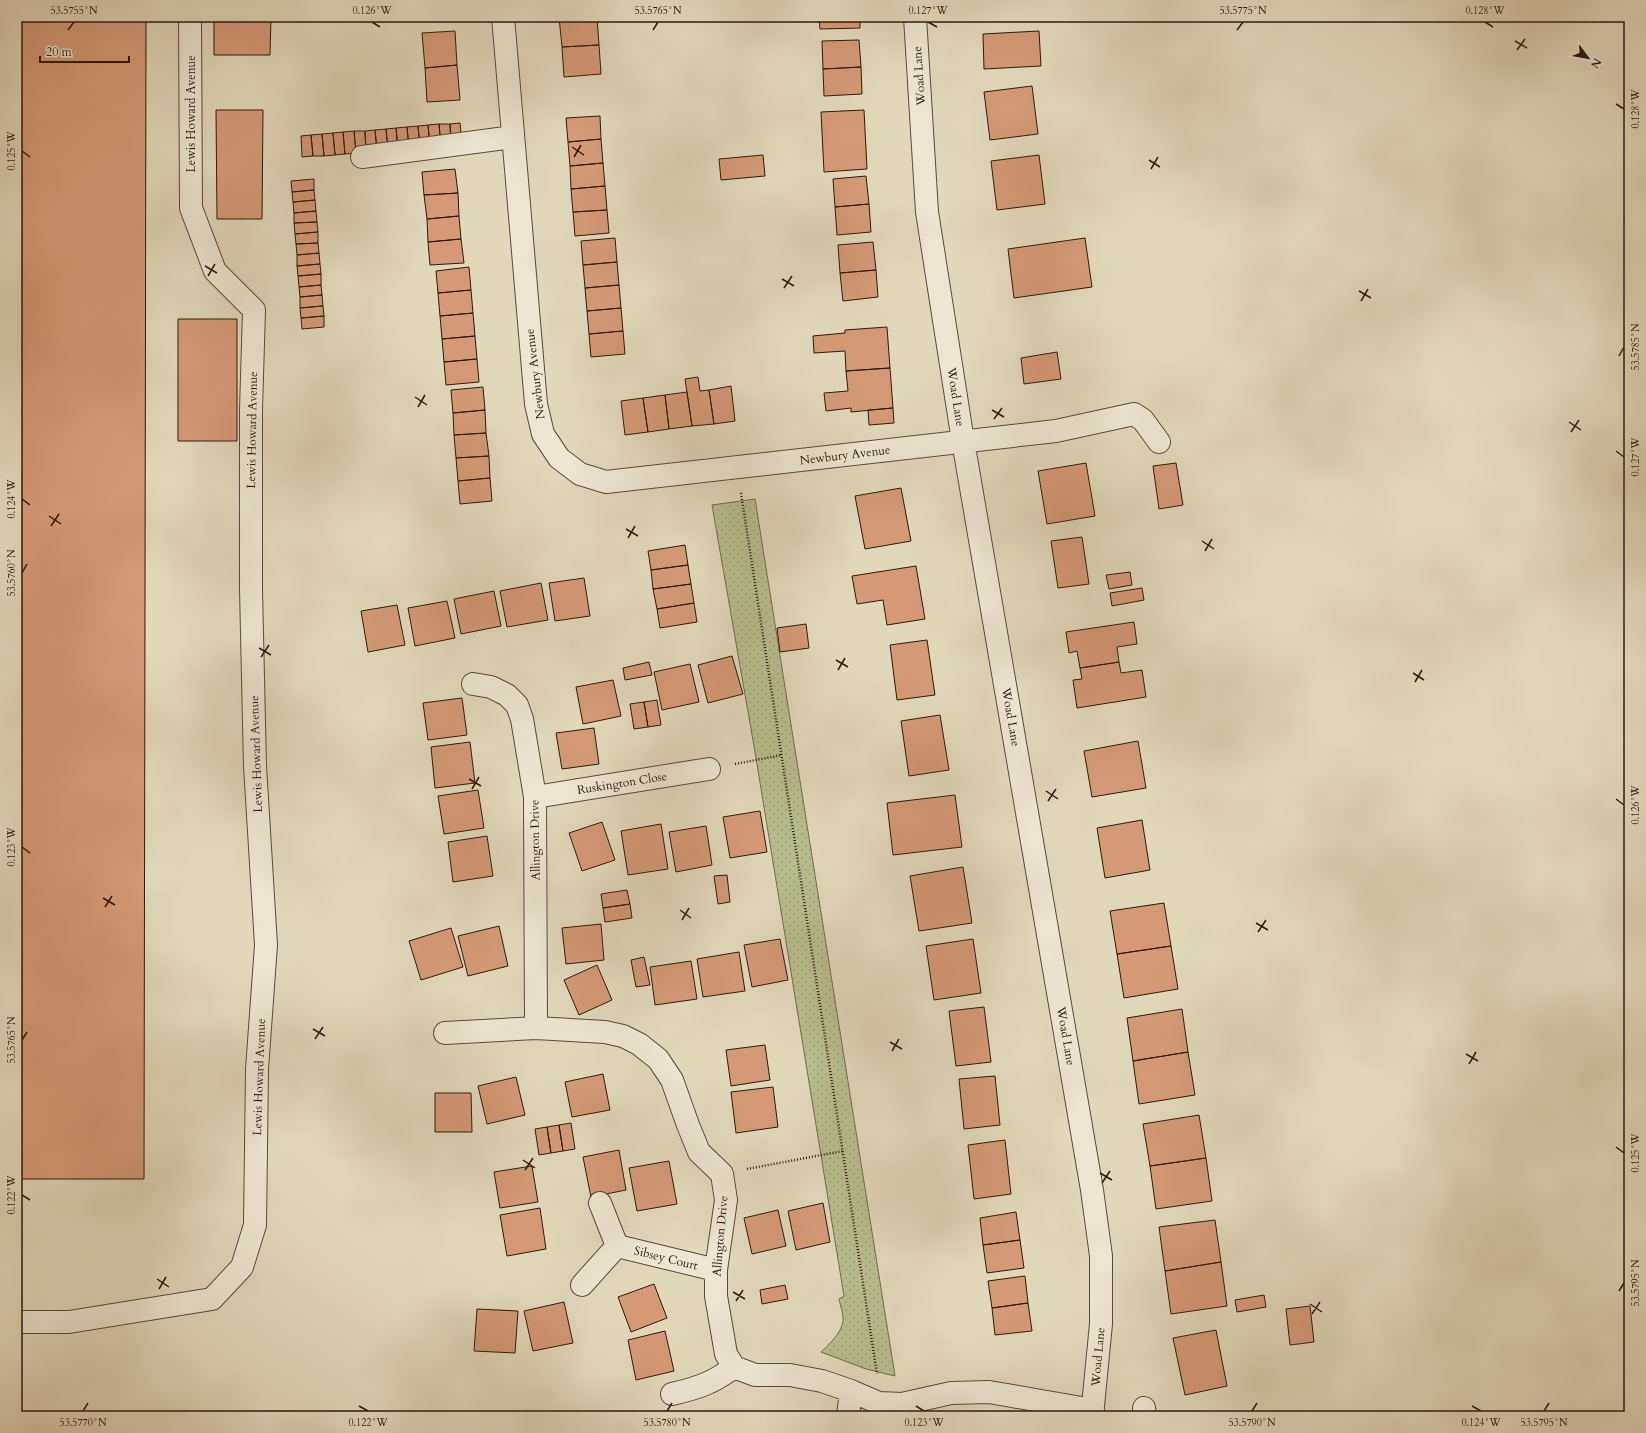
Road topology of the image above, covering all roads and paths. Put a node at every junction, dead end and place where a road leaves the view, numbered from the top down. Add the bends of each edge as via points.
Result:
1 (190, 17) edge
2 (503, 17) edge
3 (915, 17) edge
4 (513, 136) junction
5 (362, 157) dead end
6 (963, 441) junction
7 (1159, 442) dead end
8 (737, 467) junction
9 (473, 684) dead end
10 (782, 755) junction
11 (709, 769) joint
12 (535, 797) junction
13 (536, 1028) junction
14 (445, 1033) dead end
15 (843, 1151) junction
16 (722, 1174) junction
17 (600, 1203) dead end
18 (617, 1246) junction
19 (716, 1270) junction
20 (582, 1285) dead end
21 (17, 1322) edge
22 (734, 1367) junction
23 (852, 1391) junction
24 (672, 1394) dead end
25 (879, 1403) junction
26 (1092, 1413) edge
27 (848, 1416) edge

1 - 21 street, Lewis Howard Avenue via 191,208 215,271 254,310 251,596 255,766 266,945 257,1069 255,1225 242,1267 212,1299 69,1322
2 - 4 street, Newbury Avenue
3 - 6 street, Woad Lane via 927,212
4 - 5 street
4 - 8 street, Newbury Avenue via 536,404 543,434 559,458 580,474 606,482
6 - 7 street, Newbury Avenue via 1056,431 1134,414 1143,420
6 - 8 street, Newbury Avenue
6 - 26 street, Woad Lane via 1101,1256 1101,1324
8 - 10 path
9 - 12 street, Allington Drive via 491,687 507,695 517,705 522,719
10 - 11 path
10 - 15 path
11 - 12 street, Ruskington Close
12 - 13 street, Allington Drive
13 - 14 street
13 - 16 street via 605,1032 623,1036 639,1044 658,1059 672,1080 699,1152
15 - 16 path
15 - 25 path via 876,1363
16 - 19 street, Allington Drive via 726,1200
17 - 18 street, Sibsey Court
18 - 19 street, Sibsey Court
18 - 20 street, Sibsey Court
19 - 22 street, Allington Drive via 716,1296 726,1354
22 - 23 street via 755,1375 790,1375 822,1381
22 - 24 street via 719,1379 693,1390
23 - 25 street
23 - 27 street
25 - 26 street via 902,1404 951,1393 988,1392

